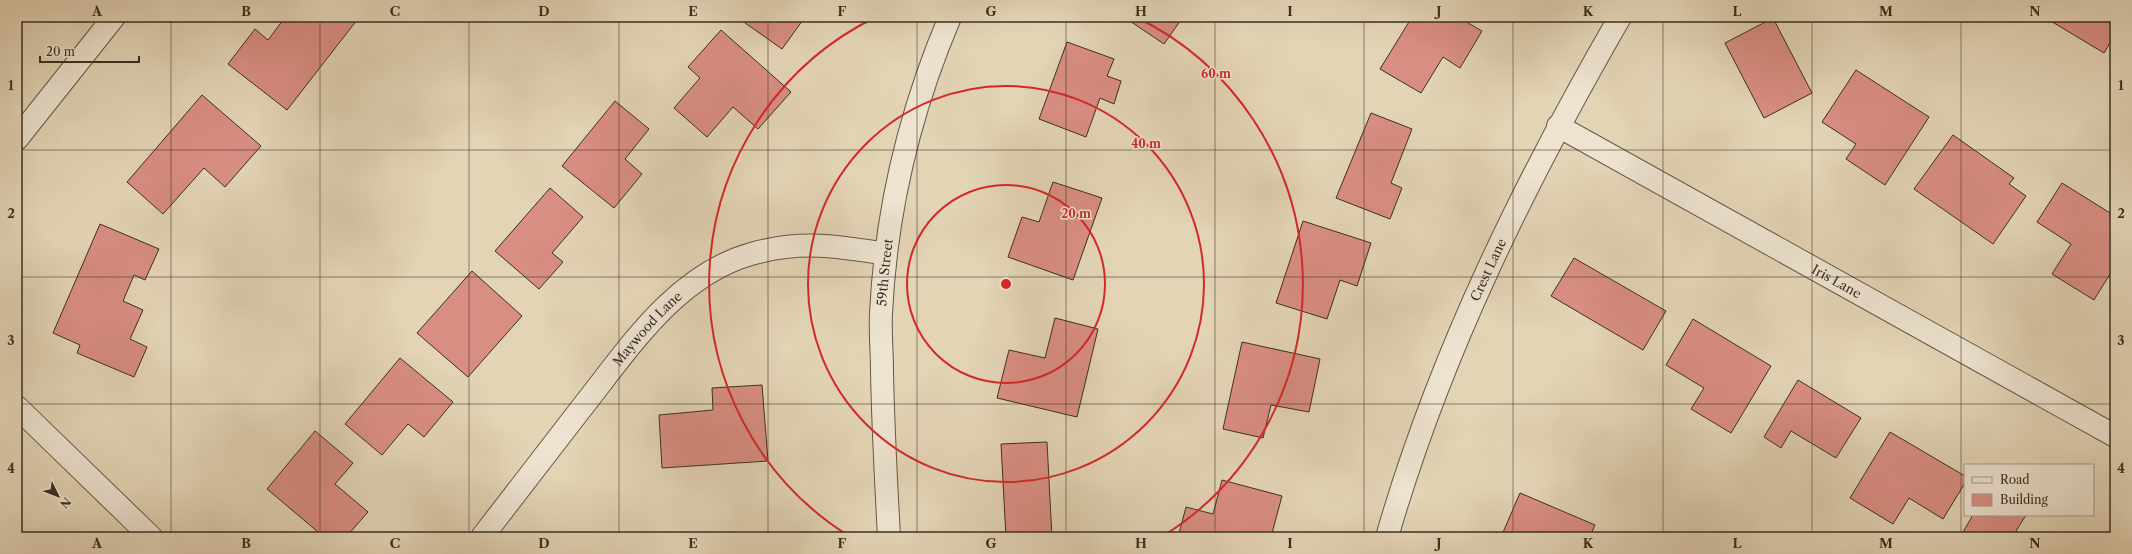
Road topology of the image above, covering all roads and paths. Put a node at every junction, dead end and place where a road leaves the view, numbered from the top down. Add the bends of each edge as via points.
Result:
1 (114, 17) edge
2 (950, 17) edge
3 (1620, 17) edge
4 (1558, 126) junction
5 (17, 139) edge
6 (886, 254) junction
7 (17, 407) edge
8 (2115, 436) edge
9 (151, 537) edge
10 (482, 537) edge
11 (889, 537) edge
12 (1387, 537) edge

1 - 5 street
2 - 6 street, 59th Street via 928,72 904,154
3 - 4 street, Crest Lane
4 - 8 street, Iris Lane
4 - 12 street, Crest Lane via 1489,266 1441,379 1402,484
6 - 10 street, Maywood Lane via 830,245 789,246 750,254 706,273 643,329
6 - 11 street, 59th Street via 881,314 882,409
7 - 9 street

